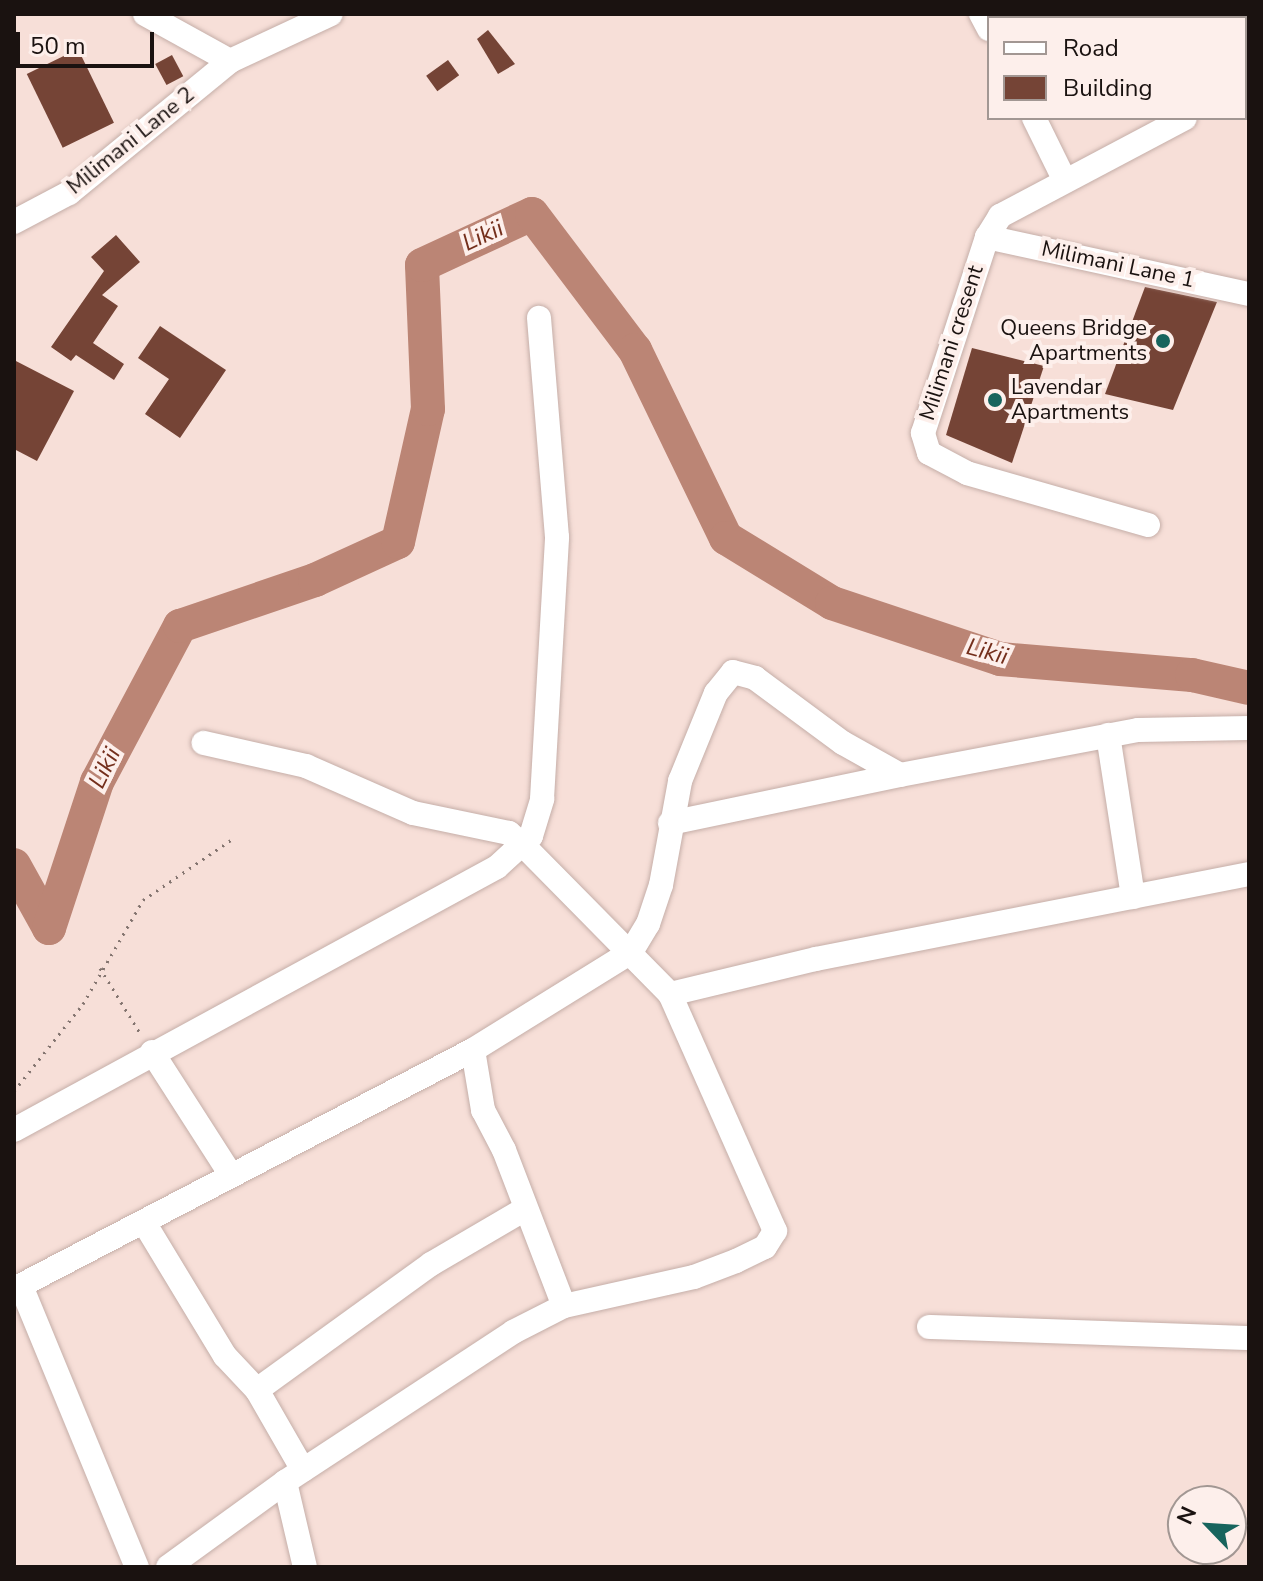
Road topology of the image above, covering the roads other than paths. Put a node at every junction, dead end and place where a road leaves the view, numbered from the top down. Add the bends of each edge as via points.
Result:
1 (145, 14) edge
2 (331, 14) edge
3 (230, 61) junction
4 (1035, 120) edge
5 (1181, 120) edge
6 (1064, 179) junction
7 (14, 222) edge
8 (987, 237) junction
9 (1249, 294) edge
10 (539, 318) dead end
11 (1148, 525) dead end
12 (1249, 728) edge
13 (1108, 735) junction
14 (204, 743) dead end
15 (900, 775) junction
16 (670, 823) junction
17 (524, 846) junction
18 (1249, 874) edge
19 (1133, 897) junction
20 (631, 952) junction
21 (670, 994) junction
22 (473, 1050) junction
23 (152, 1052) junction
24 (14, 1130) edge
25 (231, 1175) junction
26 (525, 1209) junction
27 (145, 1224) junction
28 (17, 1288) edge
29 (564, 1306) junction
30 (929, 1327) dead end
31 (1249, 1338) edge
32 (257, 1390) junction
33 (294, 1476) junction
34 (137, 1567) edge
35 (168, 1567) edge
36 (305, 1567) edge

1 - 3 street
2 - 3 street, Milimani Lane 2
3 - 7 street, Milimani Lane 2 via 69,193
4 - 6 street
5 - 6 street, Milimani cresent
6 - 8 street, Milimani cresent via 1007,209
8 - 9 street, Milimani Lane 1
8 - 11 street, Milimani cresent via 927,417 923,433 929,453 1002,485
10 - 17 street via 557,537 542,799 538,822
12 - 13 street via 1168,727
13 - 15 street
13 - 19 street
14 - 17 street via 306,766 413,813 509,833
15 - 16 street
15 - 16 street via 843,743 755,678 733,672 716,693 680,781
16 - 20 street via 661,885 648,924
17 - 20 street
17 - 23 street via 497,867
18 - 19 street
19 - 21 street
20 - 21 street
20 - 22 street
21 - 29 street via 770,1215 773,1239 694,1277
22 - 25 street
22 - 26 street via 483,1110
23 - 24 street
23 - 25 street
25 - 27 street
26 - 29 street
26 - 32 street via 431,1264
27 - 28 street
27 - 32 street via 225,1356
28 - 34 street
29 - 33 street via 513,1332
30 - 31 street
32 - 33 street
33 - 35 street
33 - 36 street

